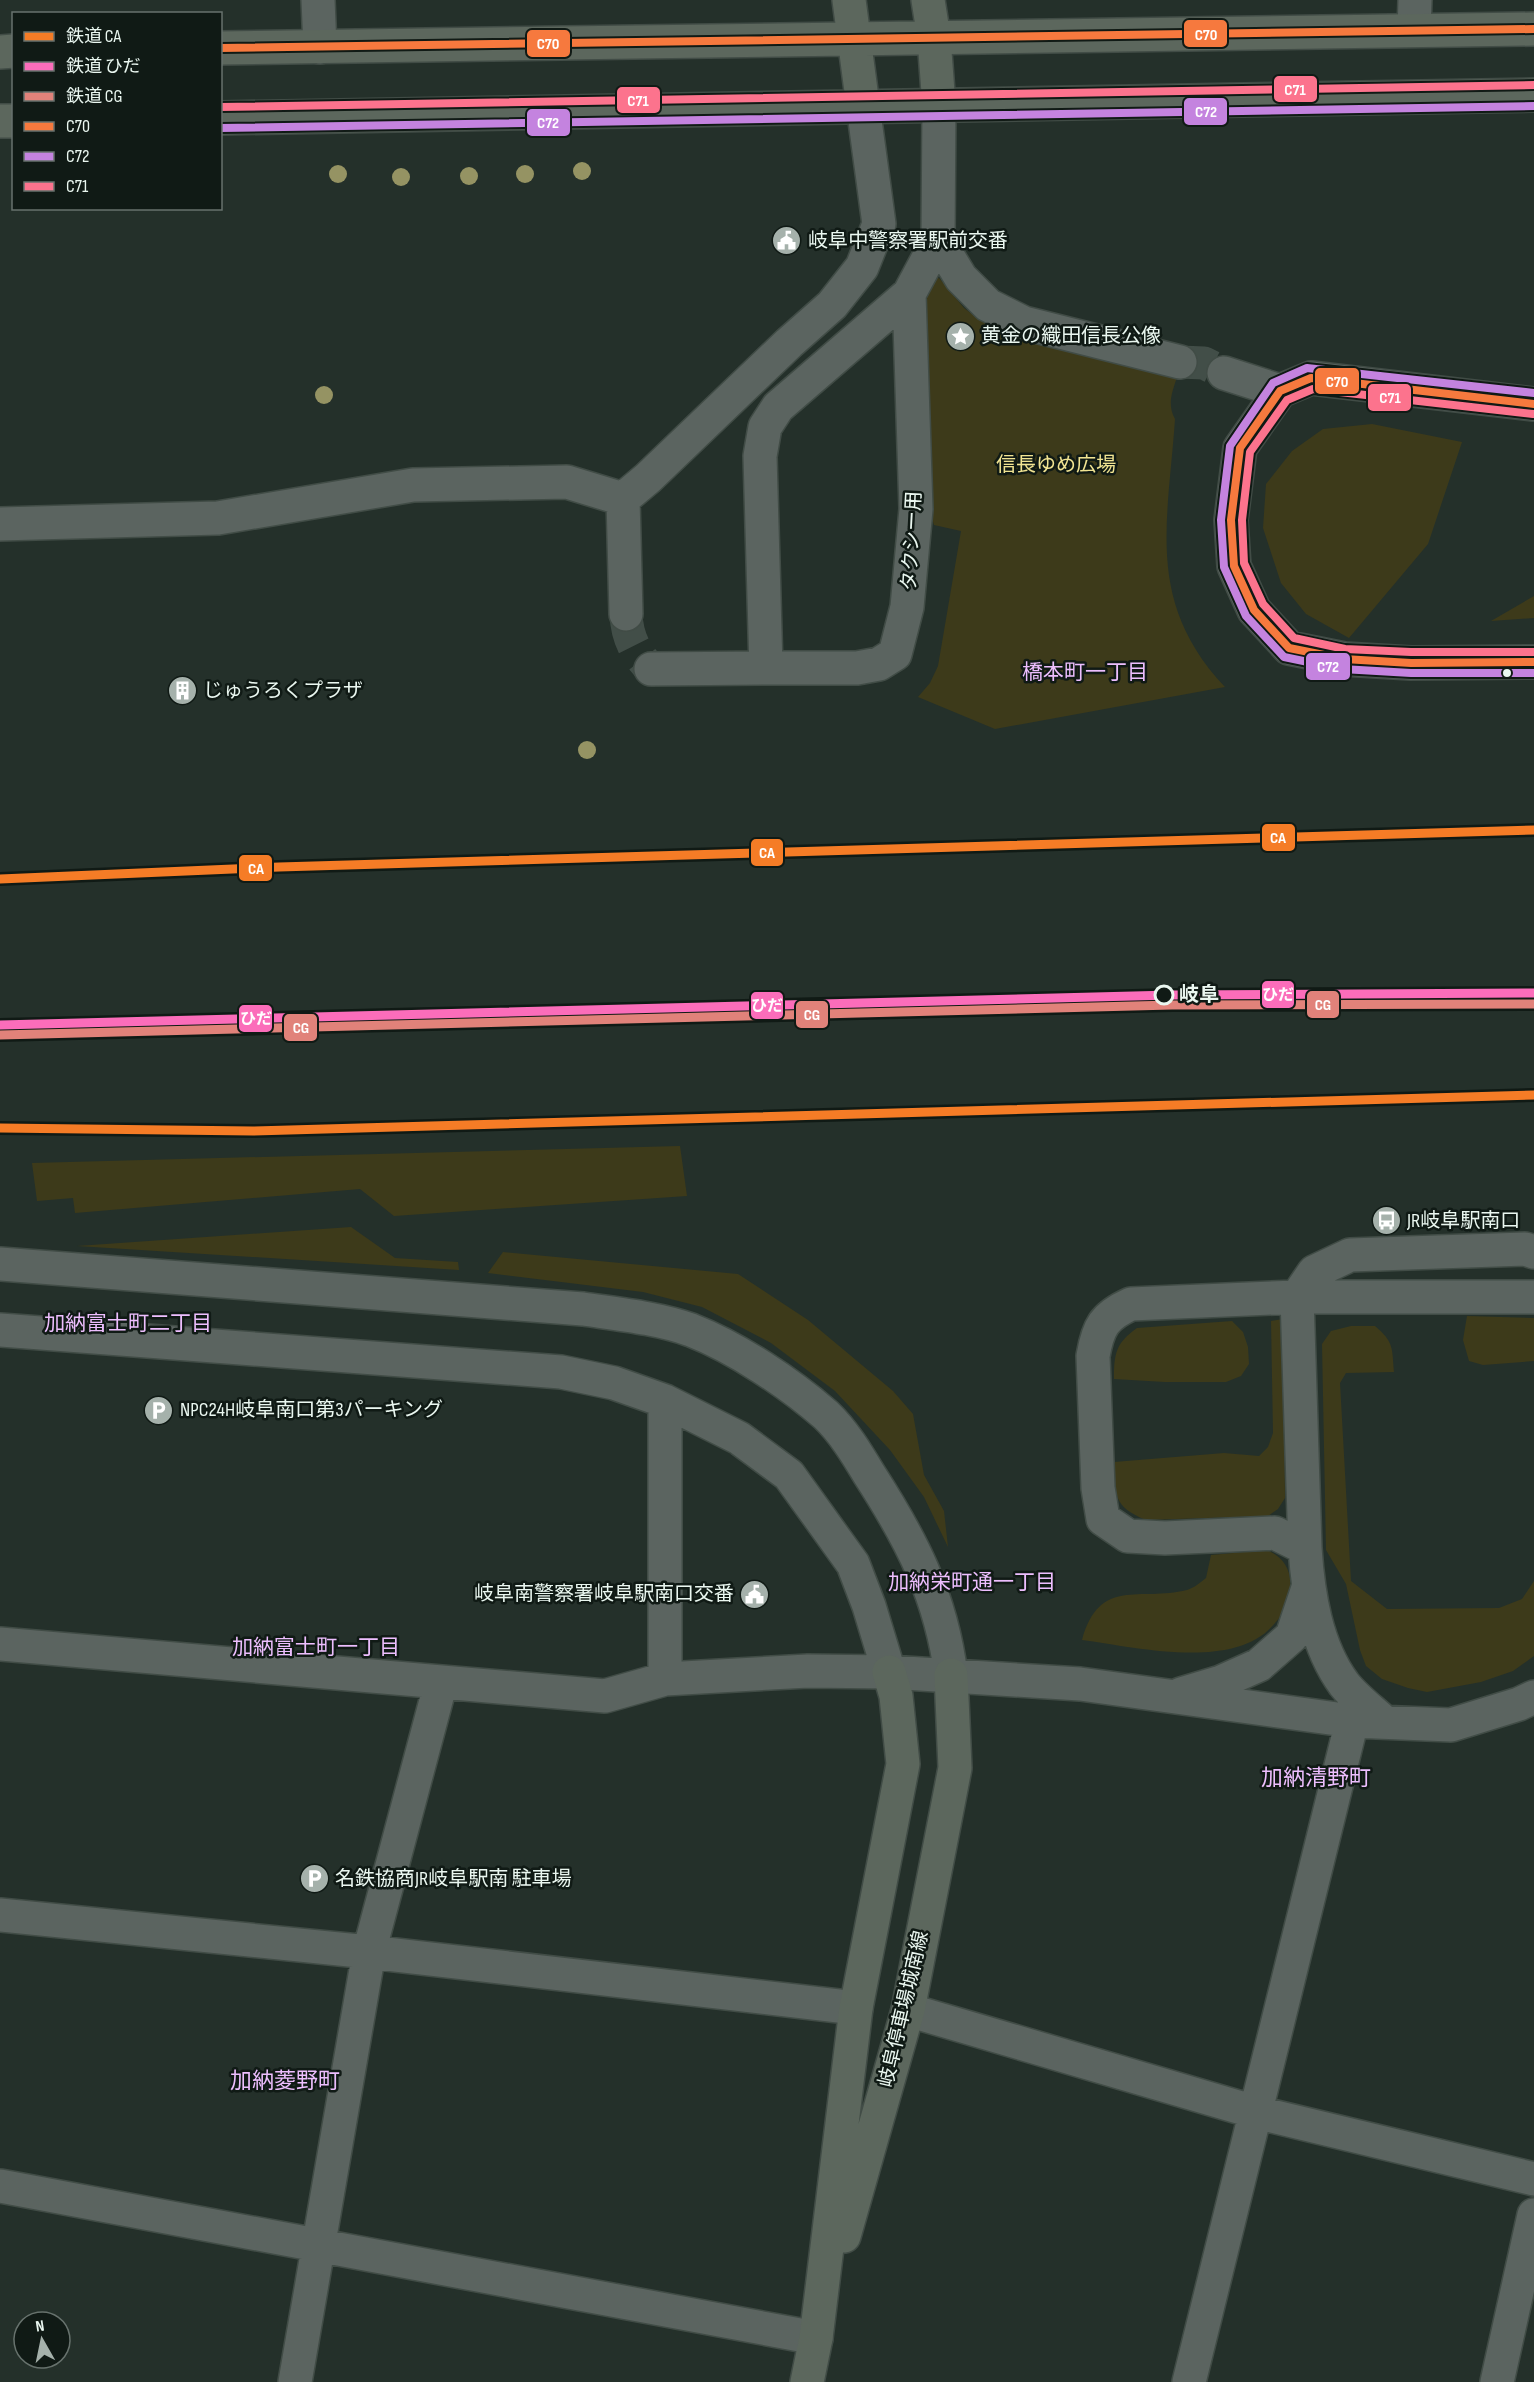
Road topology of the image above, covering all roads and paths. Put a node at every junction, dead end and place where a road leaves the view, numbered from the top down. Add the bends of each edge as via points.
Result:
1 (318, 0) edge
2 (849, 0) edge
3 (928, 0) edge
4 (1415, 15) edge
5 (1534, 29) edge
6 (934, 38) junction
7 (855, 39) junction
8 (320, 47) junction
9 (222, 48) edge
10 (1534, 95) edge
11 (863, 106) junction
12 (939, 106) junction
13 (222, 118) edge
14 (938, 240) junction
15 (909, 294) junction
16 (1180, 362) tunnel mouth
17 (1224, 373) tunnel mouth
18 (1280, 391) junction
19 (1534, 404) edge
20 (622, 499) junction
21 (0, 524) edge
22 (626, 614) tunnel mouth
23 (1534, 662) edge
24 (766, 668) junction
25 (651, 669) dead end
26 (1534, 1252) edge
27 (0, 1264) edge
28 (1297, 1297) junction
29 (1534, 1297) edge
30 (0, 1330) edge
31 (665, 1401) junction
32 (1305, 1548) junction
33 (1308, 1588) junction
34 (0, 1644) edge
35 (889, 1672) junction
36 (951, 1675) junction
37 (665, 1679) junction
38 (441, 1682) junction
39 (1173, 1697) junction
40 (1529, 1709) edge
41 (1352, 1721) junction
42 (1384, 1722) junction
43 (0, 1915) edge
44 (369, 1952) junction
45 (856, 2008) junction
46 (908, 2010) junction
47 (1255, 2112) junction
48 (1534, 2179) edge
49 (0, 2186) edge
50 (1534, 2216) edge
51 (319, 2245) junction
52 (816, 2338) junction
53 (296, 2382) edge
54 (807, 2382) edge
55 (1189, 2382) edge
56 (1497, 2382) edge

1 - 8 street
2 - 7 main road
3 - 6 main road
4 - 5 main road
4 - 6 main road
6 - 7 main road
6 - 12 main road
7 - 8 main road
7 - 11 main road
8 - 9 main road
10 - 12 main road
11 - 12 main road
11 - 13 main road
11 - 20 street via 879,224 862,267 832,305
12 - 14 street
14 - 15 street
14 - 16 street via 961,278 988,305 1024,323
15 - 24 street via 778,407 765,427 760,456
15 - 24 street, タクシー用 via 916,509 907,607 895,654 879,664 857,668
17 - 18 street
18 - 19 street via 1311,378
18 - 23 street via 1240,448 1231,520 1234,566 1254,610 1289,648 1344,659 1411,663
20 - 21 street via 567,482 413,484 218,518
20 - 22 street
24 - 25 street
26 - 28 street via 1525,1249 1350,1255 1314,1272
27 - 36 street via 583,1309 690,1330 770,1374 827,1416 854,1449 916,1553 934,1600
28 - 29 street
28 - 32 street
28 - 32 street via 1131,1304 1105,1320 1093,1356 1098,1488 1103,1519 1128,1536 1275,1533
30 - 31 street via 561,1372 614,1383
31 - 35 street via 739,1438 789,1475 853,1564
31 - 37 street
32 - 33 street
33 - 39 street via 1292,1636 1259,1665
33 - 42 street via 1330,1659 1345,1684
34 - 38 street
35 - 36 street
35 - 37 street via 807,1671
35 - 45 main road, 岐阜停車場城南線 via 896,1696 903,1764
36 - 39 street via 1080,1684
36 - 46 main road, 岐阜停車場城南線 via 955,1768
37 - 38 street via 605,1696
38 - 44 street
39 - 41 street
40 - 42 street via 1451,1725
41 - 42 street
41 - 47 street
43 - 44 street
44 - 45 street
44 - 51 street
45 - 52 main road, 岐阜停車場城南線
46 - 47 street
46 - 52 main road, 岐阜停車場城南線
47 - 48 street
47 - 55 street
49 - 51 street
50 - 56 street
51 - 52 street
51 - 53 street
52 - 54 main road, 岐阜停車場城南線

